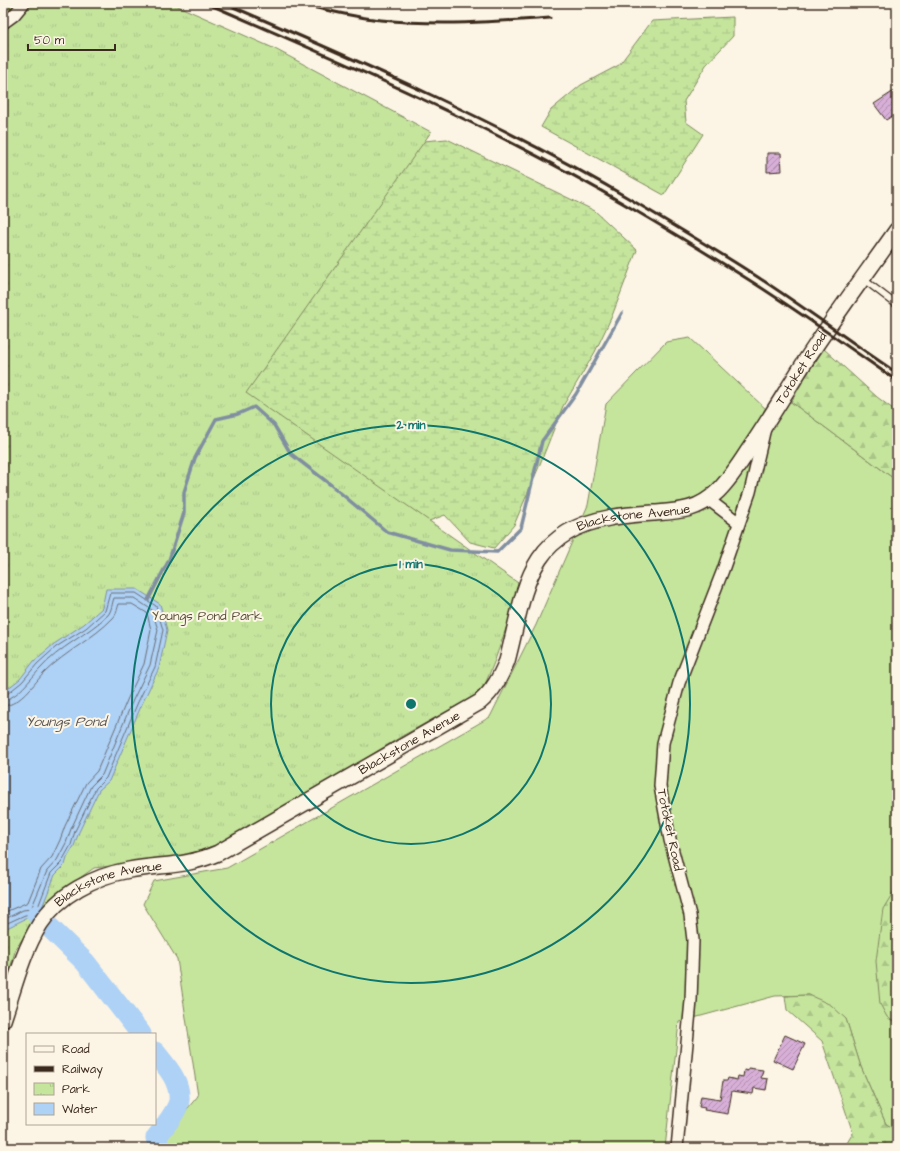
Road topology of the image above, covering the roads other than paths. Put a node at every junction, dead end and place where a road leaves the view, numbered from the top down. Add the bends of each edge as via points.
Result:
1 (24, 3) edge
2 (3, 23) edge
3 (897, 230) edge
4 (863, 279) junction
5 (897, 305) edge
6 (766, 424) junction
7 (709, 500) junction
8 (739, 523) junction
9 (3, 1020) edge
10 (677, 1148) edge

1 - 2 street
3 - 4 main road, Totoket Road
4 - 5 lane
4 - 6 main road, Totoket Road via 809,355
6 - 7 main road, Blackstone Avenue via 729,479
6 - 8 street, Totoket Road via 754,478
7 - 8 street
7 - 9 main road, Blackstone Avenue via 686,509 593,522 568,532 551,544 536,561 526,585 507,661 500,678 489,694 464,712 218,853 198,861 128,870 106,876 63,899 44,920 26,952
8 - 10 street, Totoket Road via 679,683 663,743 661,793 670,840 690,915 693,940 691,1002

